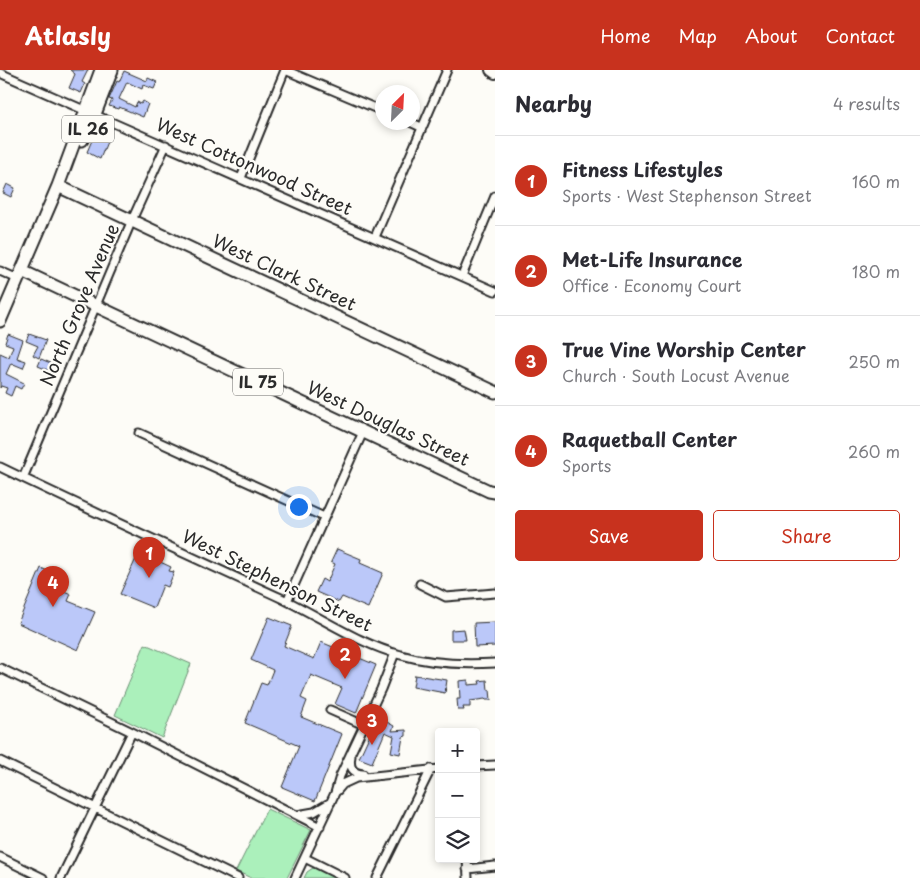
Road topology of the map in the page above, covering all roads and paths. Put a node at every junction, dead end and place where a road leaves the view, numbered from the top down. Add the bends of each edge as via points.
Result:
1 (101, 70) edge
2 (112, 70) edge
3 (285, 70) edge
4 (447, 70) edge
5 (491, 70) edge
6 (0, 73) edge
7 (495, 73) edge
8 (375, 108) edge
9 (91, 112) junction
10 (421, 127) joint
11 (166, 145) junction
12 (240, 178) junction
13 (58, 186) junction
14 (495, 196) edge
15 (132, 220) junction
16 (375, 237) junction
17 (0, 271) edge
18 (20, 275) junction
19 (462, 276) junction
20 (495, 291) edge
21 (96, 307) junction
22 (0, 321) edge
23 (495, 392) edge
24 (363, 432) junction
25 (139, 433) dead end
26 (0, 467) edge
27 (23, 478) junction
28 (495, 492) edge
29 (324, 517) junction
30 (420, 584) dead end
31 (495, 593) edge
32 (287, 601) junction
33 (395, 654) junction
34 (495, 663) edge
35 (0, 668) edge
36 (330, 710) dead end
37 (364, 726) junction
38 (132, 732) junction
39 (352, 751) junction
40 (0, 760) edge
41 (495, 765) edge
42 (480, 766) edge
43 (431, 769) junction
44 (435, 769) edge
45 (368, 775) junction
46 (335, 793) junction
47 (331, 802) junction
48 (96, 808) junction
49 (297, 815) junction
50 (320, 827) junction
51 (0, 857) edge
52 (305, 858) junction
53 (466, 863) edge
54 (495, 866) edge
55 (467, 869) junction
56 (43, 878) edge
57 (61, 878) edge
58 (238, 878) edge
59 (294, 878) edge
60 (345, 878) edge
61 (377, 878) edge
62 (468, 878) edge

1 - 9 main road, IL 26
2 - 9 main road, IL 26
3 - 8 street
3 - 12 street
4 - 10 street
5 - 7 main road
6 - 9 street, West Cottonwood Street
9 - 11 street, West Cottonwood Street
9 - 13 main road, IL 26
10 - 16 street
11 - 12 street, West Cottonwood Street
11 - 15 street, North Grove Avenue
12 - 16 street, West Cottonwood Street
13 - 15 main road, West Clark Street
13 - 18 main road, IL 26
14 - 19 street
15 - 21 street, North Grove Avenue
15 - 23 main road, West Clark Street
16 - 19 street, West Cottonwood Street
17 - 18 street, West Douglas Street
18 - 21 main road, West Douglas Street / IL 75
18 - 22 main road, IL 26
19 - 20 street, West Cottonwood Street
21 - 24 main road, West Douglas Street / IL 75
21 - 27 street, North Grove Avenue
24 - 28 main road, West Douglas Street / IL 75
24 - 29 street
25 - 29 street
26 - 27 street, West Stephenson Street
27 - 32 street, West Stephenson Street
29 - 32 street
30 - 31 street via 446,597
32 - 33 street, West Stephenson Street
33 - 34 street, West Stephenson Street via 444,664
33 - 37 street
35 - 38 street
36 - 37 street
37 - 39 street
38 - 48 street
38 - 49 street
39 - 45 street via 350,763 354,772
39 - 46 street
40 - 48 street
41 - 42 street
43 - 44 street
43 - 45 street
43 - 61 street
45 - 46 street via 348,781
46 - 47 street
47 - 49 street via 314,812
47 - 50 street
48 - 57 street
48 - 58 street
49 - 50 street
50 - 52 street
51 - 56 street
52 - 59 street
52 - 60 street
53 - 55 street
54 - 55 street
55 - 62 street

